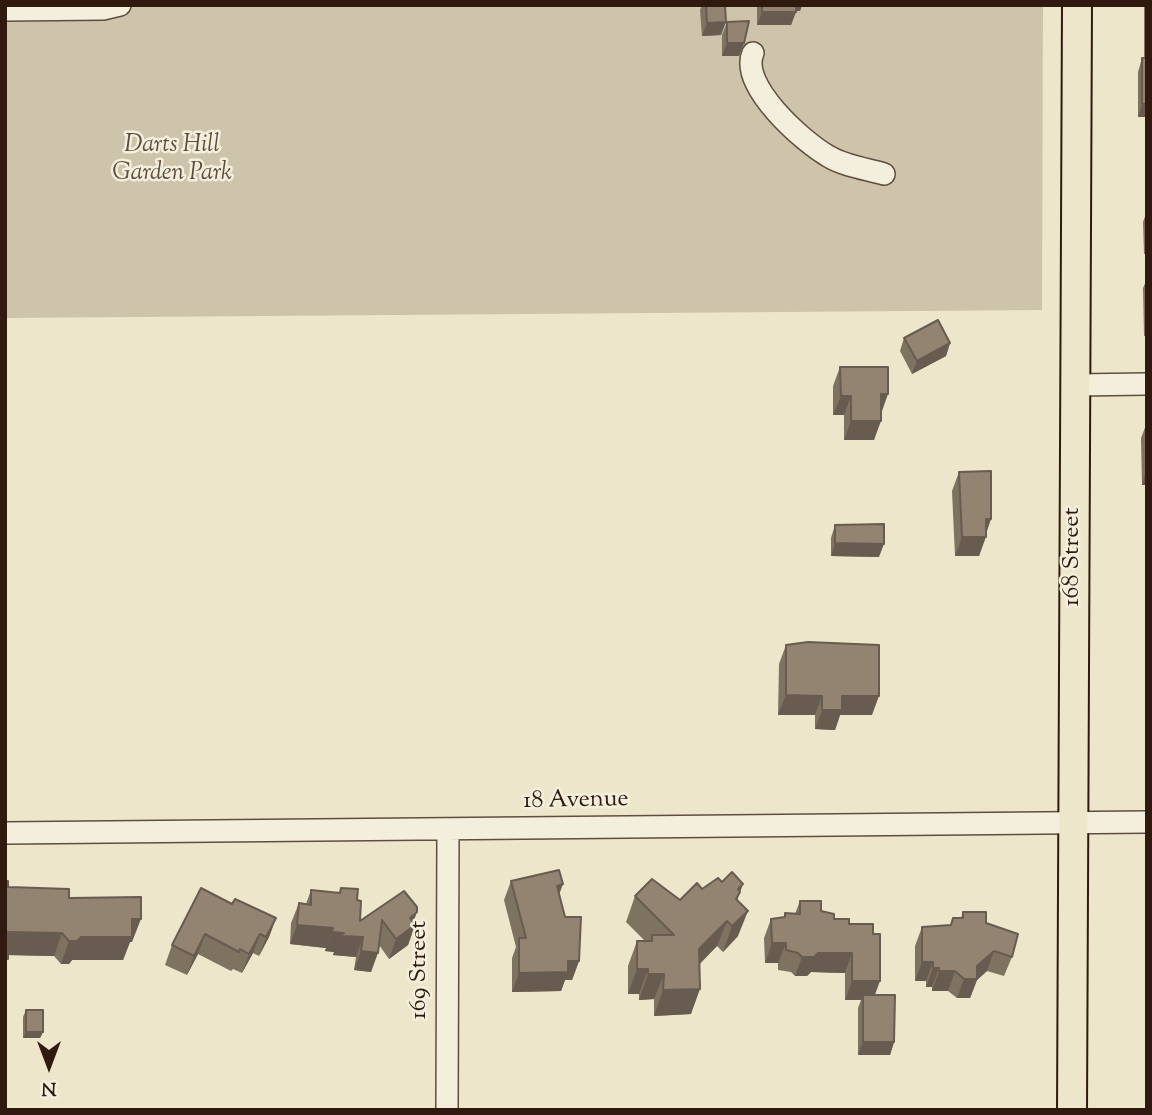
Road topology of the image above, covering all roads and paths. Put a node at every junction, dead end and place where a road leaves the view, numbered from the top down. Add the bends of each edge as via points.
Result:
1 (120, 5) edge
2 (1077, 5) edge
3 (5, 10) edge
4 (753, 53) dead end
5 (884, 174) dead end
6 (1147, 384) edge
7 (1075, 385) junction
8 (1072, 822) junction
9 (1147, 822) edge
10 (448, 830) junction
11 (5, 833) edge
12 (447, 1110) edge
13 (1072, 1110) edge

1 - 3 street
2 - 7 main road, 168 Street
4 - 5 street via 751,69 782,119 829,157
6 - 7 street
7 - 8 main road, 168 Street
8 - 9 street, 18 Avenue
8 - 10 street, 18 Avenue
8 - 13 main road, 168 Street
10 - 11 street, 18 Avenue
10 - 12 street, 169 Street

